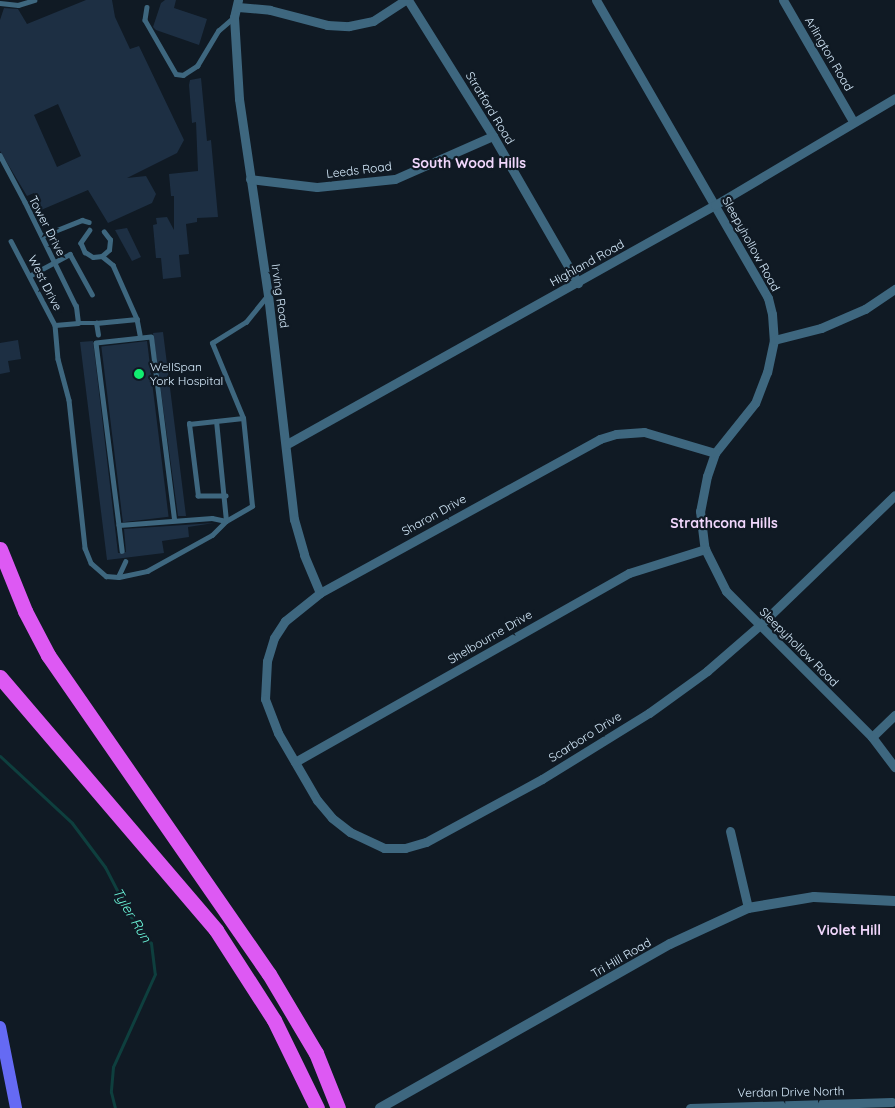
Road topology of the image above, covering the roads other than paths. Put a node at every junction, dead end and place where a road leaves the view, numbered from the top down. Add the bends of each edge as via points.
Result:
1 (34, 0) edge
2 (404, 0) edge
3 (408, 0) edge
4 (596, 0) edge
5 (783, 0) edge
6 (0, 3) edge
7 (238, 3) edge
8 (147, 7) dead end
9 (234, 17) junction
10 (895, 98) edge
11 (853, 121) junction
12 (492, 136) junction
13 (0, 155) edge
14 (250, 179) junction
15 (715, 205) junction
16 (88, 222) dead end
17 (90, 230) dead end
18 (104, 232) dead end
19 (42, 236) junction
20 (11, 241) dead end
21 (102, 256) junction
22 (55, 262) junction
23 (31, 275) junction
24 (578, 283) junction
25 (895, 289) edge
26 (92, 294) dead end
27 (268, 296) junction
28 (76, 306) joint
29 (137, 318) junction
30 (78, 323) junction
31 (96, 323) junction
32 (55, 326) junction
33 (98, 335) dead end
34 (140, 335) dead end
35 (774, 340) junction
36 (243, 418) junction
37 (216, 421) junction
38 (287, 444) junction
39 (715, 453) junction
40 (895, 495) edge
41 (226, 496) junction
42 (174, 519) junction
43 (226, 521) junction
44 (119, 524) junction
45 (0, 549) edge
46 (705, 549) junction
47 (122, 551) dead end
48 (125, 562) dead end
49 (118, 578) junction
50 (320, 593) junction
51 (760, 626) junction
52 (2, 680) edge
53 (895, 715) edge
54 (278, 733) joint
55 (872, 737) junction
56 (294, 762) junction
57 (895, 767) edge
58 (730, 831) dead end
59 (895, 901) edge
60 (748, 908) junction
61 (0, 1027) edge
62 (336, 1101) edge
63 (891, 1103) edge
64 (317, 1107) edge
65 (747, 1107) edge
66 (16, 1108) edge
67 (380, 1108) edge
68 (690, 1108) edge

1 - 6 lane via 18,5
2 - 7 street via 373,21 349,26 327,25
3 - 12 street, Stratford Road
4 - 15 street, Sleepyhollow Road
5 - 11 street, Arlington Road
7 - 9 street, Irving Road
8 - 9 lane via 145,20 176,74 183,75 197,66 218,31
9 - 14 street, Irving Road via 238,99
10 - 11 street, Highland Road
11 - 15 street, Highland Road
12 - 14 street, Leeds Road via 395,179 317,187
12 - 24 street, Stratford Road
13 - 19 lane, Tower Drive, bridge
14 - 27 street, Irving Road
15 - 24 street, Highland Road
15 - 35 street, Sleepyhollow Road via 768,298
16 - 19 lane via 82,220
17 - 21 lane via 82,239 82,248 88,255
18 - 21 lane via 110,245
19 - 22 lane, Tower Drive, bridge
20 - 23 lane, West Drive
21 - 29 lane via 113,265
22 - 23 lane
22 - 26 lane via 70,254
22 - 28 lane, Tower Drive, bridge
23 - 32 lane, West Drive
24 - 38 street, Highland Road
25 - 35 street via 865,309 822,328
27 - 36 lane via 246,322 212,343
27 - 38 street, Irving Road
28 - 30 lane, West Drive
29 - 31 lane
29 - 34 lane
30 - 31 lane
30 - 32 lane, West Drive
31 - 33 lane
32 - 49 lane via 58,359 69,400 85,548 91,563 106,576
35 - 39 street, Sleepyhollow Road via 767,372 755,403
36 - 37 lane
36 - 43 lane via 252,506
37 - 41 lane
37 - 41 lane via 189,424 198,496
38 - 50 street, Irving Road via 294,519
39 - 46 street, Sleepyhollow Road via 700,510
39 - 50 street, Sharon Drive via 644,432 600,439
40 - 51 street, Scarboro Drive
41 - 43 lane
42 - 43 lane via 182,522 212,518
42 - 44 lane
42 - 44 lane via 151,337 96,343
43 - 49 lane via 212,535 147,572
44 - 47 lane
45 - 62 highway via 25,611 48,655 265,967 316,1054
46 - 51 street, Sleepyhollow Road via 726,591
46 - 56 street, Shelbourne Drive via 629,573
48 - 49 lane
50 - 54 street, Sharon Drive via 285,621 274,638 267,661 265,699
51 - 55 street, Sleepyhollow Road
51 - 56 street, Scarboro Drive via 707,670 640,718 542,779 426,842 405,848 384,848 350,832 317,800
52 - 64 highway via 216,930 274,1020
53 - 55 street
54 - 56 street, Scarboro Drive
55 - 57 street, Sleepyhollow Road
58 - 60 street
59 - 60 street, Tri Hill Road via 814,897
60 - 67 street, Tri Hill Road via 670,944
61 - 66 main road
63 - 65 street, Verdan Drive North
65 - 68 street, Verdan Drive North via 708,1105

